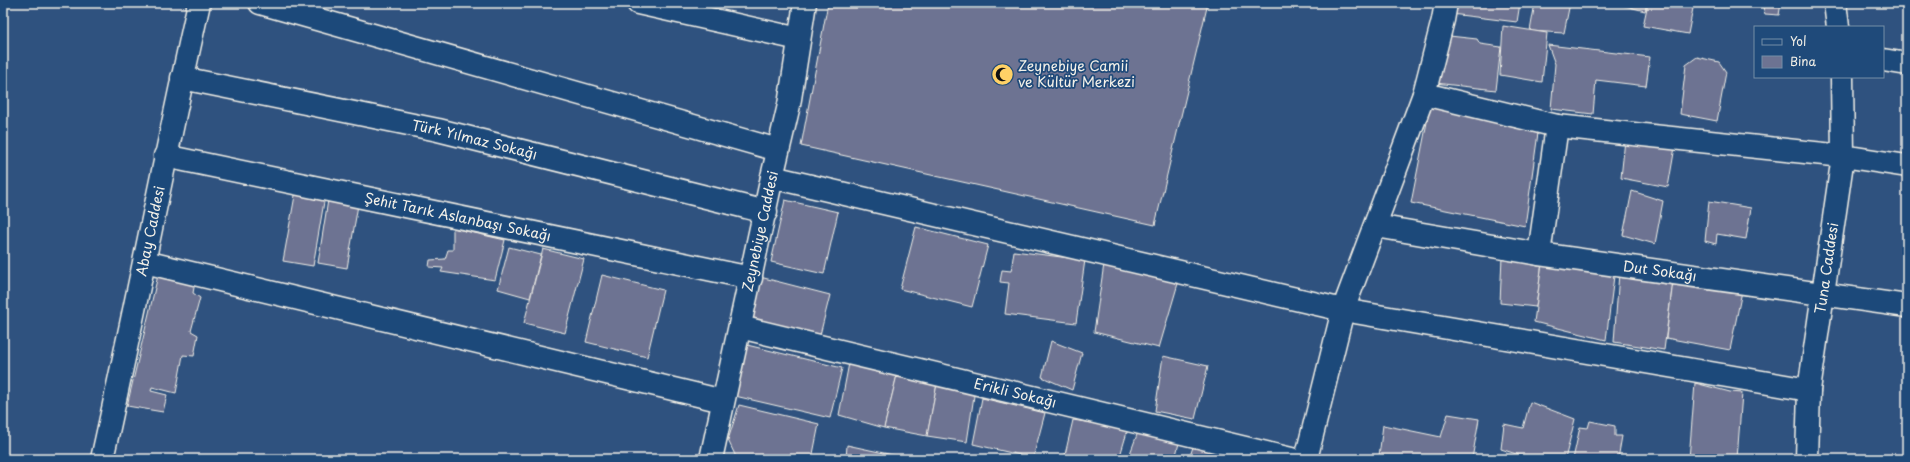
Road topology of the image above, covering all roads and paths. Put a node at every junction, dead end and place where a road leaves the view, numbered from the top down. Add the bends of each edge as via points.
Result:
1 (199, 3) edge
2 (260, 3) edge
3 (638, 3) edge
4 (805, 3) edge
5 (1446, 3) edge
6 (1835, 3) edge
7 (1838, 26) edge
8 (799, 39) junction
9 (1884, 60) edge
10 (1907, 64) edge
11 (182, 78) junction
12 (1842, 78) edge
13 (1424, 94) junction
14 (1557, 126) junction
15 (778, 150) junction
16 (165, 156) junction
17 (1843, 156) junction
18 (1907, 166) edge
19 (772, 177) junction
20 (766, 212) junction
21 (1376, 226) junction
22 (1540, 254) junction
23 (145, 262) junction
24 (751, 278) junction
25 (1824, 295) junction
26 (1907, 306) edge
27 (1343, 310) junction
28 (740, 327) junction
29 (1809, 390) junction
30 (724, 401) junction
31 (102, 459) edge
32 (711, 459) edge
33 (1291, 459) edge
34 (1306, 459) edge
35 (1807, 459) edge

1 - 11 street, Abay Caddesi
2 - 15 street
3 - 8 street
4 - 8 street, Zeynebiye Caddesi
5 - 13 street
6 - 7 street
8 - 15 street, Zeynebiye Caddesi via 789,105
9 - 10 street
11 - 16 street, Abay Caddesi
11 - 20 street, Türk Yılmaz Sokağı via 438,130
12 - 17 street, Tuna Caddesi
13 - 14 street
13 - 21 street
14 - 17 street
14 - 22 street
15 - 19 street, Zeynebiye Caddesi
16 - 23 street, Abay Caddesi
16 - 24 street, Şehit Tarık Aslanbaşı Sokağı
17 - 18 street
17 - 25 street, Tuna Caddesi
19 - 20 street, Zeynebiye Caddesi
19 - 27 street
20 - 24 street, Zeynebiye Caddesi
21 - 22 street, Dut Sokağı
21 - 27 street
22 - 25 street, Dut Sokağı
23 - 30 street
23 - 31 street, Abay Caddesi
24 - 28 street, Zeynebiye Caddesi
25 - 26 street, Dut Sokağı
25 - 29 street, Tuna Caddesi
27 - 29 street
27 - 34 street
28 - 30 street, Zeynebiye Caddesi
28 - 33 street, Erikli Sokağı
29 - 35 street, Tuna Caddesi
30 - 32 street, Zeynebiye Caddesi

